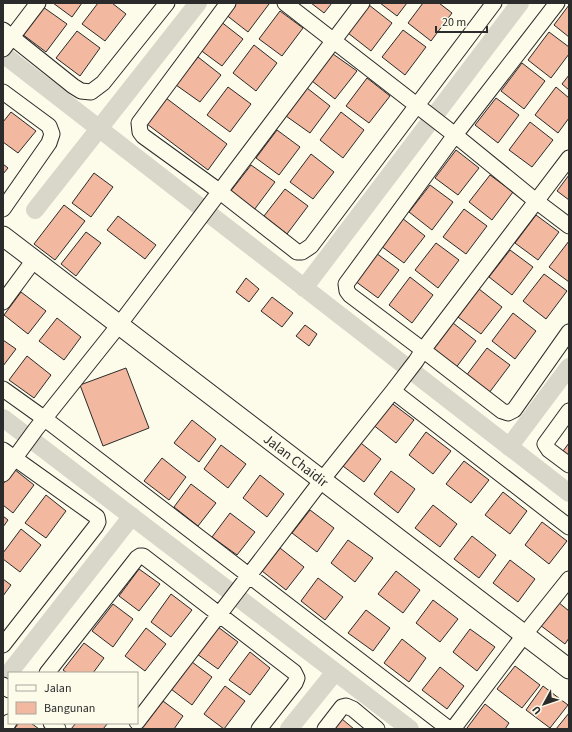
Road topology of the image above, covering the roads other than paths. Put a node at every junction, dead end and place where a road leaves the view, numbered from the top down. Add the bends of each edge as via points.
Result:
1 (38, 3) edge
2 (167, 3) edge
3 (228, 3) edge
4 (285, 3) edge
5 (362, 3) edge
6 (494, 3) edge
7 (557, 3) edge
8 (6, 40) edge
9 (333, 41) junction
10 (3, 92) edge
11 (420, 108) junction
12 (452, 132) junction
13 (569, 158) edge
14 (216, 196) junction
15 (536, 201) junction
16 (3, 209) edge
17 (569, 226) edge
18 (3, 236) edge
19 (28, 256) junction
20 (3, 302) edge
21 (119, 325) junction
22 (569, 332) edge
23 (420, 355) junction
24 (396, 388) junction
25 (3, 389) edge
26 (569, 411) edge
27 (40, 424) junction
28 (13, 453) edge
29 (569, 465) edge
30 (3, 474) edge
31 (322, 480) junction
32 (569, 527) edge
33 (246, 579) junction
34 (569, 579) edge
35 (222, 610) junction
36 (525, 634) junction
37 (3, 645) edge
38 (569, 669) edge
39 (48, 672) edge
40 (138, 721) edge
41 (259, 729) edge
42 (325, 729) edge
43 (377, 729) edge
44 (449, 729) edge
45 (453, 729) edge

1 - 8 street
2 - 8 street via 103,83 91,92 73,86
3 - 14 street via 138,125 143,136
4 - 9 street
5 - 9 street
6 - 11 street
7 - 12 street
9 - 11 street
9 - 14 street
10 - 16 street via 49,126 52,134 49,143
11 - 12 street
11 - 14 street via 311,246 302,252 293,250
12 - 15 street
12 - 23 street via 346,284 350,295
13 - 15 street
14 - 21 street
15 - 17 street
15 - 23 street
18 - 19 street, Jalan Chaidir
19 - 20 street
19 - 21 street, Jalan Chaidir
21 - 27 street
21 - 31 street, Jalan Chaidir
22 - 23 street via 514,410 508,412 502,411
23 - 24 street
24 - 31 street
24 - 32 street
25 - 27 street
26 - 29 street via 545,444 548,450
27 - 28 street
27 - 33 street
28 - 30 street
28 - 37 street via 97,517 98,522
31 - 33 street
31 - 36 street, Jalan Chaidir
33 - 35 street
33 - 44 street
34 - 36 street
35 - 39 street via 140,556
35 - 40 street
35 - 41 street via 294,672 297,678
36 - 38 street, Jalan Chaidir
36 - 45 street
42 - 43 street via 342,707 346,706

